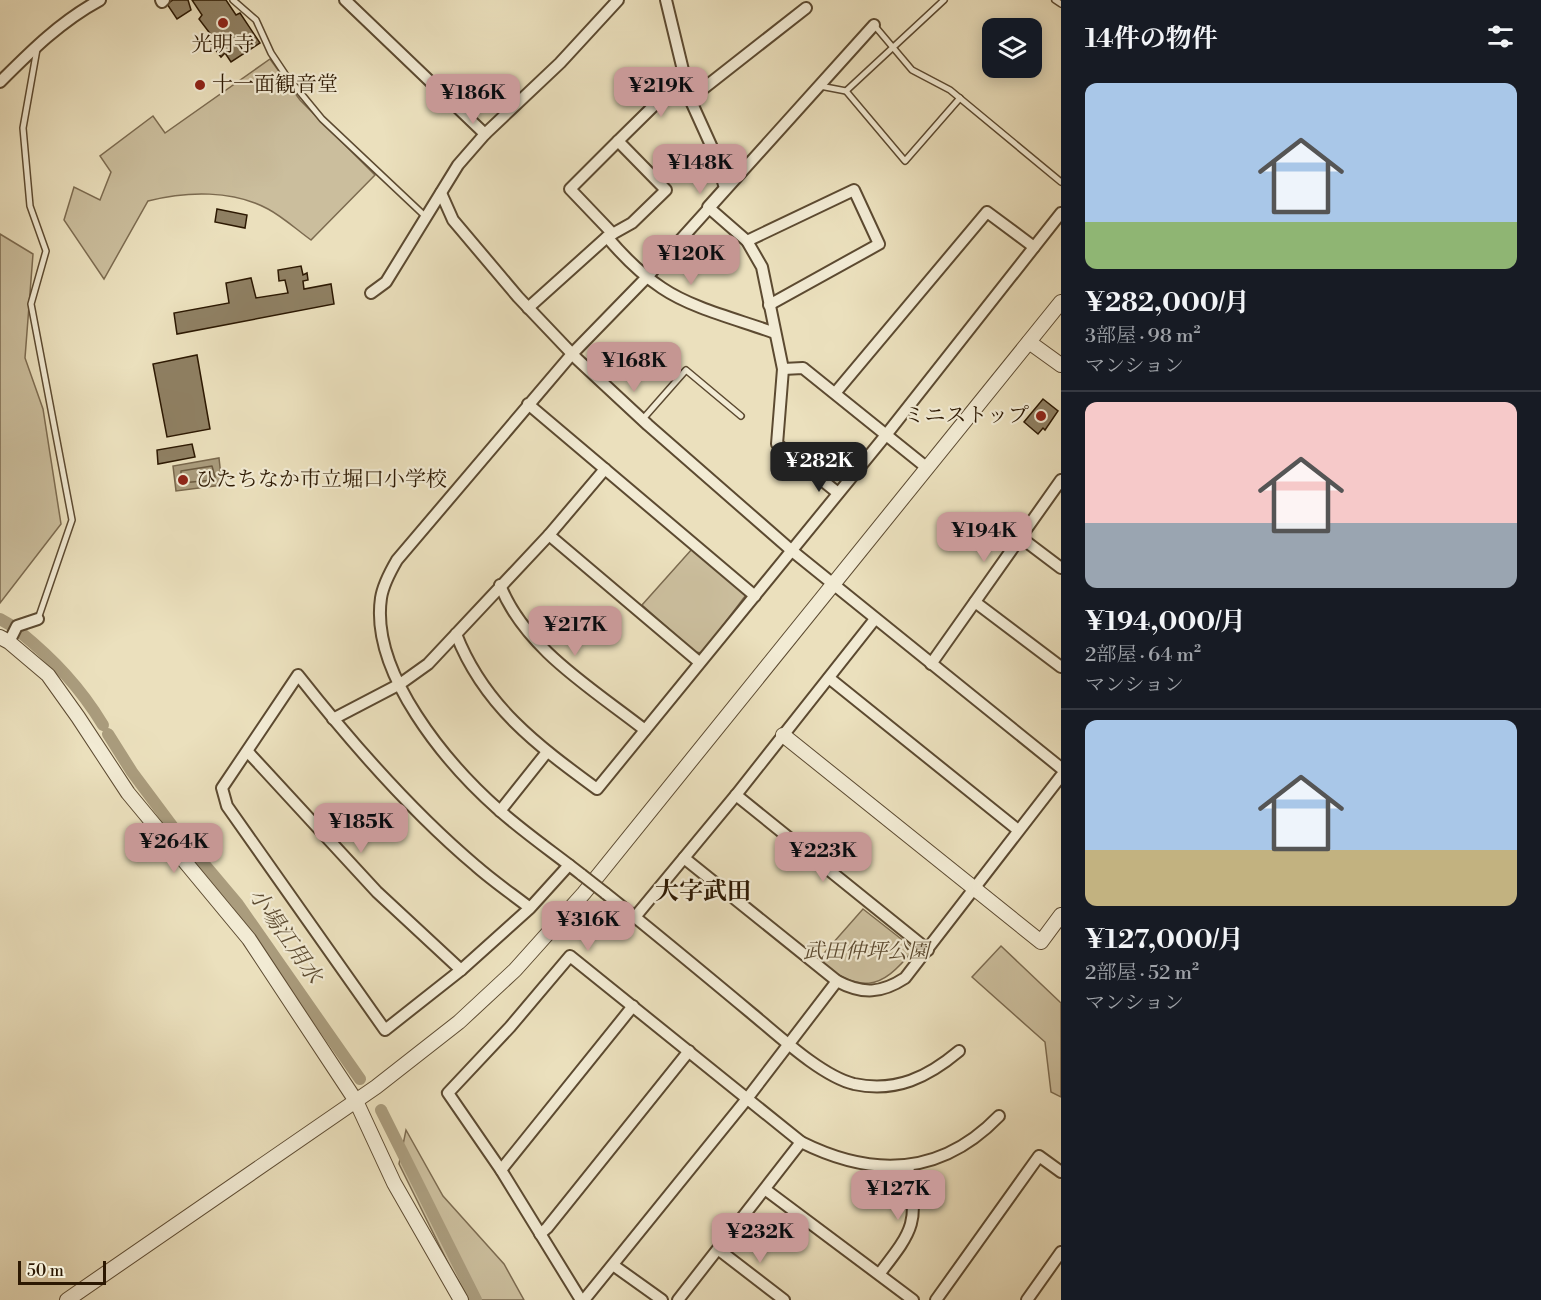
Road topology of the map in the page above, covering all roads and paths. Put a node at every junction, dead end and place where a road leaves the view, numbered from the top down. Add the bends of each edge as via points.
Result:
1 (100, 0) edge
2 (233, 0) edge
3 (345, 0) edge
4 (364, 0) edge
5 (618, 0) edge
6 (666, 0) edge
7 (944, 0) edge
8 (1054, 0) edge
9 (1061, 4) edge
10 (806, 8) dead end
11 (355, 10) junction
12 (874, 26) joint
13 (38, 45) junction
14 (892, 47) junction
15 (684, 76) junction
16 (0, 82) edge
17 (819, 86) junction
18 (846, 92) junction
19 (960, 98) junction
20 (690, 99) junction
21 (485, 134) junction
22 (618, 141) junction
23 (1061, 182) edge
24 (725, 188) junction
25 (441, 193) junction
26 (708, 207) junction
27 (1061, 213) edge
28 (426, 217) junction
29 (610, 236) junction
30 (747, 241) junction
31 (1034, 247) junction
32 (647, 277) junction
33 (370, 293) dead end
34 (1061, 302) edge
35 (769, 305) junction
36 (528, 308) junction
37 (775, 333) junction
38 (1029, 342) junction
39 (572, 354) junction
40 (1061, 365) edge
41 (783, 369) junction
42 (836, 392) junction
43 (528, 404) junction
44 (741, 416) dead end
45 (642, 420) junction
46 (886, 435) junction
47 (926, 467) junction
48 (605, 469) junction
49 (1061, 480) edge
50 (837, 493) junction
51 (549, 535) junction
52 (1020, 537) junction
53 (791, 550) junction
54 (1061, 568) edge
55 (833, 584) junction
56 (500, 585) junction
57 (755, 596) junction
58 (975, 602) junction
59 (38, 619) joint
60 (875, 619) junction
61 (456, 634) junction
62 (5, 639) edge
63 (699, 662) junction
64 (931, 664) junction
65 (1061, 667) edge
66 (829, 678) junction
67 (400, 684) junction
68 (333, 719) junction
69 (645, 730) junction
70 (783, 735) junction
71 (248, 752) junction
72 (547, 752) junction
73 (1061, 768) edge
74 (1061, 776) edge
75 (736, 795) junction
76 (500, 811) junction
77 (1018, 830) junction
78 (684, 858) junction
79 (569, 865) junction
80 (975, 888) junction
81 (530, 908) junction
82 (1061, 915) edge
83 (635, 917) junction
84 (928, 950) junction
85 (460, 970) junction
86 (837, 981) junction
87 (633, 1006) junction
88 (789, 1044) junction
89 (689, 1051) junction
90 (959, 1052) dead end
91 (746, 1100) junction
92 (356, 1101) junction
93 (999, 1116) dead end
94 (801, 1142) junction
95 (908, 1166) junction
96 (501, 1170) junction
97 (1061, 1172) edge
98 (766, 1190) junction
99 (540, 1234) junction
100 (719, 1250) junction
101 (1061, 1252) edge
102 (613, 1265) junction
103 (880, 1273) junction
104 (67, 1300) edge
105 (461, 1300) edge
106 (583, 1300) edge
107 (662, 1300) edge
108 (678, 1300) edge
109 (784, 1300) edge
110 (913, 1300) edge
111 (936, 1300) edge
112 (1027, 1300) edge

1 - 13 street via 76,13
2 - 28 lane via 256,20 285,74 322,118
3 - 11 street
4 - 11 street
5 - 21 street via 560,63
6 - 15 street
7 - 14 lane
8 - 9 lane
10 - 20 street
11 - 21 street
12 - 14 lane
12 - 17 street
13 - 16 street
13 - 59 lane via 23,128 30,206 46,250 31,304 72,520
14 - 18 lane
14 - 19 lane via 912,70
15 - 20 street
15 - 22 street
17 - 18 lane
17 - 24 street
18 - 19 lane via 904,161
19 - 23 lane
20 - 24 street
21 - 25 street via 458,165
22 - 29 street via 570,189
22 - 29 street via 666,190 632,223
24 - 26 street
25 - 28 street
25 - 36 street via 453,220
26 - 30 street
26 - 32 street
27 - 31 street
28 - 33 street via 386,282
29 - 32 street
29 - 36 street
30 - 35 street via 762,267
30 - 35 street via 854,190 879,244
31 - 42 street via 987,212
31 - 46 street
32 - 37 street via 702,307
32 - 39 street
34 - 38 street
35 - 37 street
36 - 39 street
37 - 41 street
38 - 40 street
38 - 47 street
39 - 43 street
39 - 45 street
41 - 42 street via 803,368
41 - 50 street via 777,444
42 - 46 street
43 - 48 street
43 - 67 street via 397,561 387,579 381,605 382,636
44 - 45 lane via 686,370
45 - 53 street
46 - 47 street
46 - 50 street
47 - 55 street
48 - 51 street
48 - 57 street
49 - 52 street
50 - 53 street
51 - 56 street
51 - 63 street
52 - 54 street
52 - 58 street
53 - 55 street
53 - 57 street
55 - 60 street
55 - 92 street via 544,939 459,1022
56 - 61 street
56 - 69 street via 531,637
57 - 63 street
58 - 64 street
58 - 65 street
59 - 62 street via 17,626
60 - 64 street
60 - 66 street
61 - 67 street via 428,664
61 - 72 street via 467,663 488,692
62 - 92 street via 48,675 128,793 249,939
63 - 69 street
64 - 73 street
66 - 70 street
66 - 77 street
67 - 68 street
67 - 76 street via 457,767
68 - 71 street via 298,675
68 - 81 street via 476,866
69 - 72 street via 597,789
70 - 75 street
70 - 80 street
71 - 85 street via 376,892
71 - 85 street via 222,788 227,806 385,1030
72 - 76 street
74 - 77 street
75 - 78 street
75 - 84 street
76 - 79 street
77 - 80 street
78 - 83 street
78 - 86 street
79 - 81 street
79 - 83 street, bridge
80 - 82 street via 1041,942
80 - 84 street
81 - 85 street
83 - 88 street
84 - 86 street via 905,978 892,987 862,992
86 - 88 street
87 - 89 street
87 - 96 street
87 - 96 street via 570,956 448,1093
88 - 90 street via 833,1076 854,1084 876,1086 918,1079
88 - 91 street
89 - 91 street
89 - 99 street
91 - 94 street
91 - 102 street
92 - 104 street
92 - 105 street via 394,1183
93 - 95 street via 971,1140
94 - 95 street via 862,1165
94 - 98 street
95 - 103 street via 914,1214 901,1246
96 - 99 street
97 - 111 street via 1040,1156
98 - 100 street
98 - 103 street
99 - 106 street
100 - 108 street
100 - 109 street
101 - 112 street
102 - 106 street
102 - 107 street
103 - 110 street

